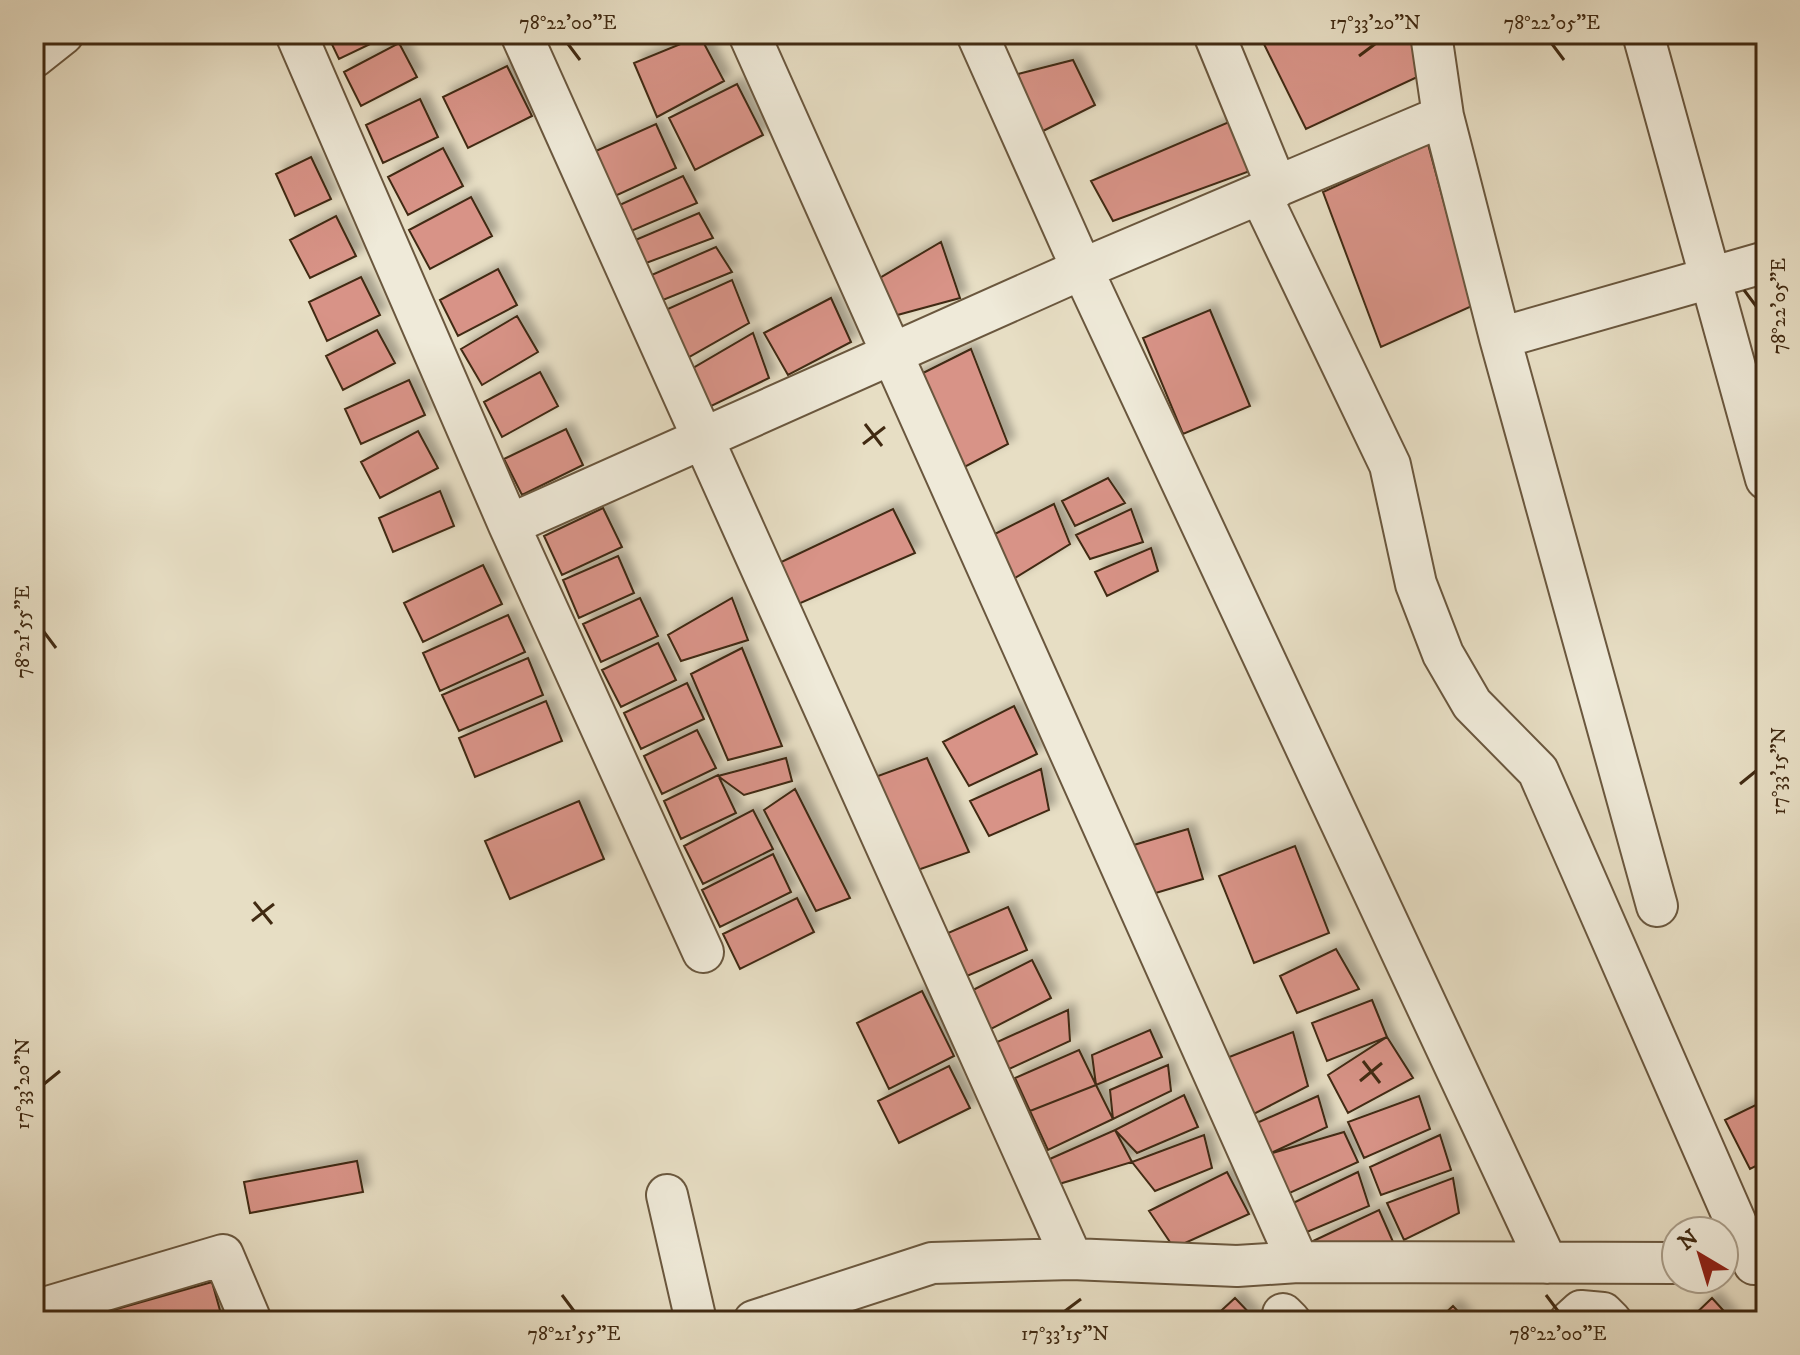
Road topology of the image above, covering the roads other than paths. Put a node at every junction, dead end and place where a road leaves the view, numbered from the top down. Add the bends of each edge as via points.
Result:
1 (63, 34) edge
2 (296, 34) edge
3 (521, 34) edge
4 (749, 34) edge
5 (977, 34) edge
6 (1214, 34) edge
7 (1431, 34) edge
8 (1643, 34) edge
9 (34, 57) edge
10 (1443, 116) junction
11 (1268, 190) junction
12 (1766, 262) edge
13 (1082, 269) junction
14 (1710, 278) junction
15 (1500, 338) junction
16 (892, 354) junction
17 (703, 439) junction
18 (1766, 479) edge
19 (509, 525) junction
20 (1657, 906) dead end
21 (703, 952) dead end
22 (667, 1195) dead end
23 (1072, 1259) junction
24 (1298, 1262) junction
25 (1547, 1263) junction
26 (1660, 1263) edge
27 (1748, 1264) edge
28 (37, 1310) edge
29 (251, 1321) edge
30 (696, 1321) edge
31 (754, 1321) edge
32 (1570, 1321) edge
33 (1611, 1321) edge

1 - 9 street
2 - 19 street
3 - 17 street
4 - 16 street
5 - 13 street
6 - 11 street
7 - 10 street
8 - 14 street
10 - 11 street
10 - 15 street
11 - 13 street
11 - 27 street via 1390,465 1416,584 1443,654 1472,704 1538,771
12 - 14 street
13 - 16 street
13 - 25 street
14 - 15 street
14 - 18 street
15 - 20 street
16 - 17 street
16 - 24 street
17 - 19 street
17 - 23 street
19 - 21 street
22 - 30 street
23 - 24 street via 1237,1266
23 - 31 street via 932,1263
24 - 25 street
25 - 26 street
28 - 29 street via 223,1255
32 - 33 street via 1581,1311 1603,1313

